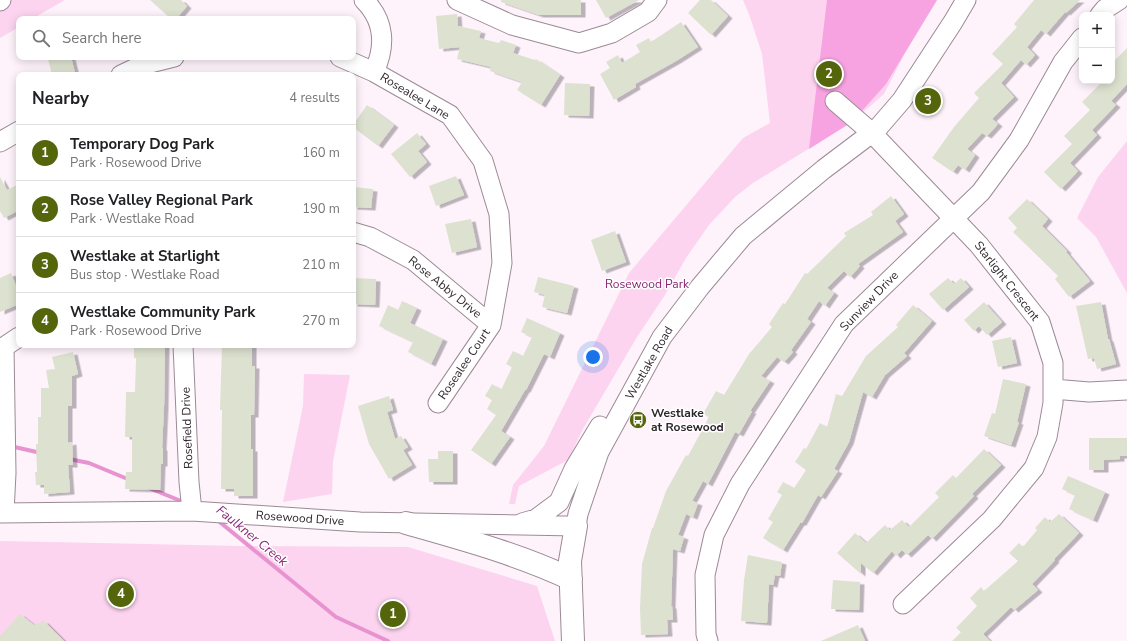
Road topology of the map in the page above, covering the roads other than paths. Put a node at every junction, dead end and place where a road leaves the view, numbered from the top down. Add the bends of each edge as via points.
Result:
1 (364, 0) edge
2 (457, 0) edge
3 (657, 0) edge
4 (966, 0) edge
5 (1119, 0) edge
6 (1102, 12) edge
7 (1079, 42) edge
8 (162, 60) edge
9 (347, 60) edge
10 (127, 72) edge
11 (374, 72) junction
12 (835, 101) dead end
13 (872, 132) junction
14 (16, 133) edge
15 (0, 142) edge
16 (954, 218) junction
17 (356, 233) edge
18 (491, 325) junction
19 (16, 339) edge
20 (183, 348) edge
21 (634, 388) junction
22 (1053, 389) junction
23 (1127, 390) edge
24 (438, 403) dead end
25 (192, 511) junction
26 (2, 513) edge
27 (406, 523) junction
28 (515, 525) junction
29 (576, 526) junction
30 (571, 579) junction
31 (903, 604) dead end
32 (573, 641) edge
33 (708, 641) edge

1 - 11 street, Rosealee Lane via 382,31 379,62
2 - 3 street via 512,25 578,42 612,33 648,12
4 - 13 street, Westlake Road via 902,100
5 - 6 street
7 - 16 street, Sunview Drive via 1063,62 1019,140 981,192
8 - 10 street
9 - 11 street, Rosealee Lane
11 - 18 street, Rosealee Lane via 450,115 483,161 499,214 502,263
12 - 13 street, Starlight Crescent
13 - 16 street, Starlight Crescent
13 - 21 street, Westlake Road via 743,236 662,338
14 - 15 street
16 - 22 street, Starlight Crescent via 979,245 1040,322 1053,363
16 - 33 street, Sunview Drive via 844,324 740,484 714,535 705,575
17 - 18 street, Rose Abby Drive via 370,237 413,260
18 - 24 street, Rosealee Court
19 - 26 street via 4,347 6,473
20 - 25 street, Rosefield Drive
21 - 28 street via 598,428 574,469 559,502 536,519
21 - 29 street, Westlake Road via 599,452
22 - 23 street via 1089,392
22 - 31 street, Starlight Crescent via 1053,403 1046,436 1034,468 992,519
25 - 26 street, Rosewood Drive
25 - 27 street, Rosewood Drive
27 - 28 street, Rosewood Drive
27 - 30 main road via 495,548
28 - 29 street, Rosewood Drive
29 - 30 main road, Westlake Road via 570,561
30 - 32 main road, Westlake Road

